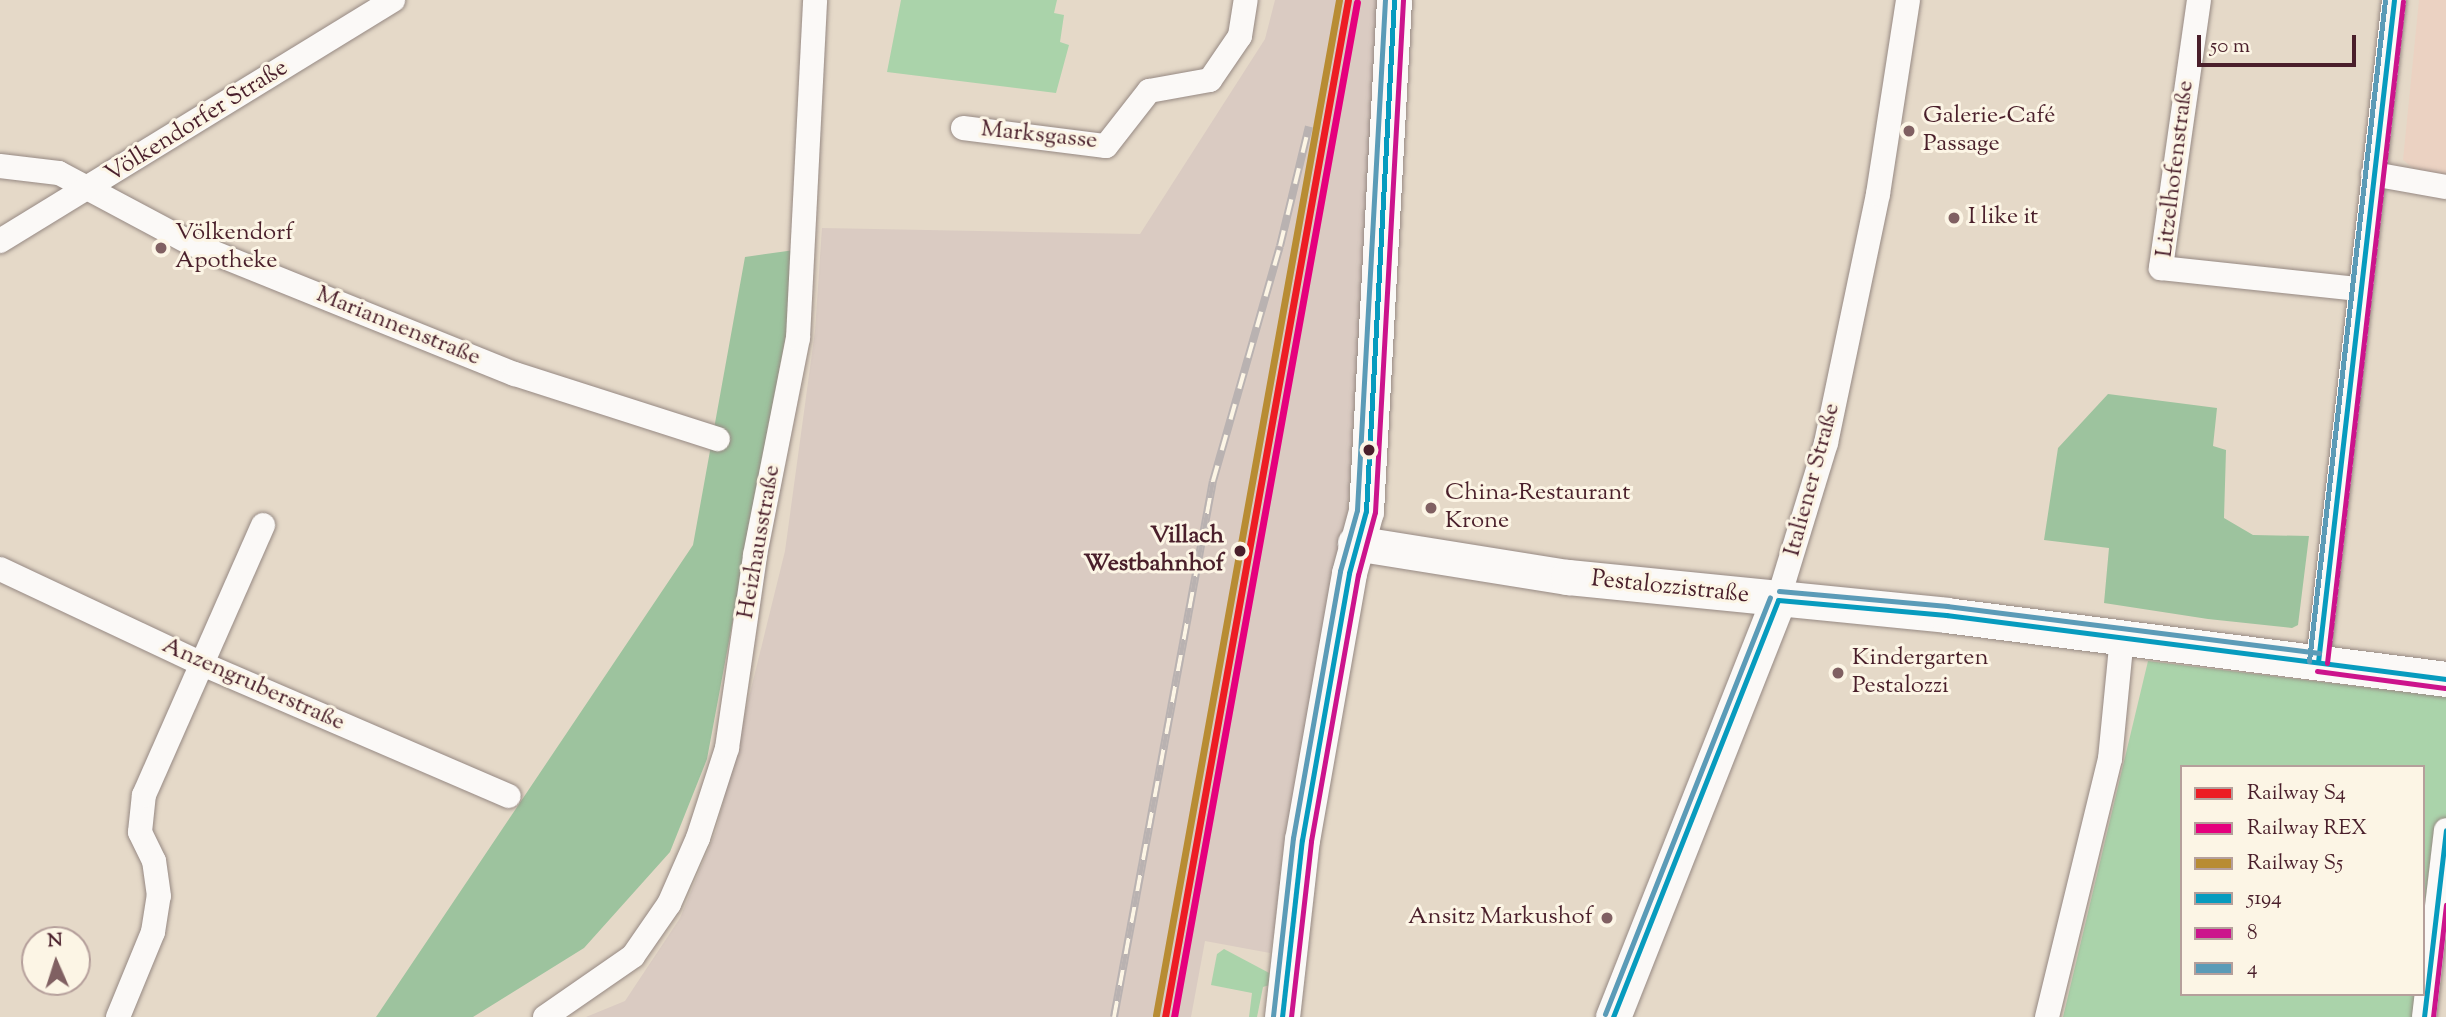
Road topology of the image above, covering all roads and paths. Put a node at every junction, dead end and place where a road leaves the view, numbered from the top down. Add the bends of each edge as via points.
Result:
1 (393, 0) edge
2 (815, 0) edge
3 (1246, 0) edge
4 (1394, 0) edge
5 (1908, 0) edge
6 (2199, 0) edge
7 (2394, 0) edge
8 (963, 128) dead end
9 (0, 166) edge
10 (2373, 174) junction
11 (2446, 187) edge
12 (88, 190) junction
13 (0, 242) edge
14 (2359, 289) junction
15 (718, 439) dead end
16 (263, 525) dead end
17 (1355, 543) junction
18 (0, 569) edge
19 (1778, 600) junction
20 (2122, 637) junction
21 (2318, 662) junction
22 (200, 663) junction
23 (2446, 679) edge
24 (509, 796) dead end
25 (2446, 830) edge
26 (1282, 1009) edge
27 (118, 1017) edge
28 (545, 1017) edge
29 (1613, 1017) edge
30 (2047, 1017) edge
31 (2424, 1017) edge

1 - 12 street, Völkendorfer Straße
2 - 28 street, Heizhausstraße via 798,338 755,555 727,748 698,838 669,904 633,956
3 - 8 street, Marksgasse via 1240,36 1210,80 1149,92 1106,146
4 - 17 main road via 1371,451 1366,511
5 - 19 street, Italiener Straße via 1878,194 1826,443
6 - 14 street, Litzelhofenstraße via 2161,268
7 - 10 street
9 - 12 street, Mariannenstraße via 59,173
10 - 11 street
10 - 14 street
12 - 13 street, Völkendorfer Straße
12 - 15 street, Mariannenstraße via 190,243 515,374
14 - 21 street
16 - 22 street
17 - 19 main road, Pestalozzistraße via 1568,576
17 - 26 main road via 1302,840
18 - 22 street, Anzengruberstraße
19 - 20 main road, Pestalozzistraße
19 - 29 main road, Italiener Straße
20 - 21 main road, Pestalozzistraße
20 - 30 street via 2110,760
21 - 23 main road, Pestalozzistraße
22 - 24 street, Anzengruberstraße
22 - 27 street via 144,795 140,832 154,861 159,895 153,932
25 - 31 street

